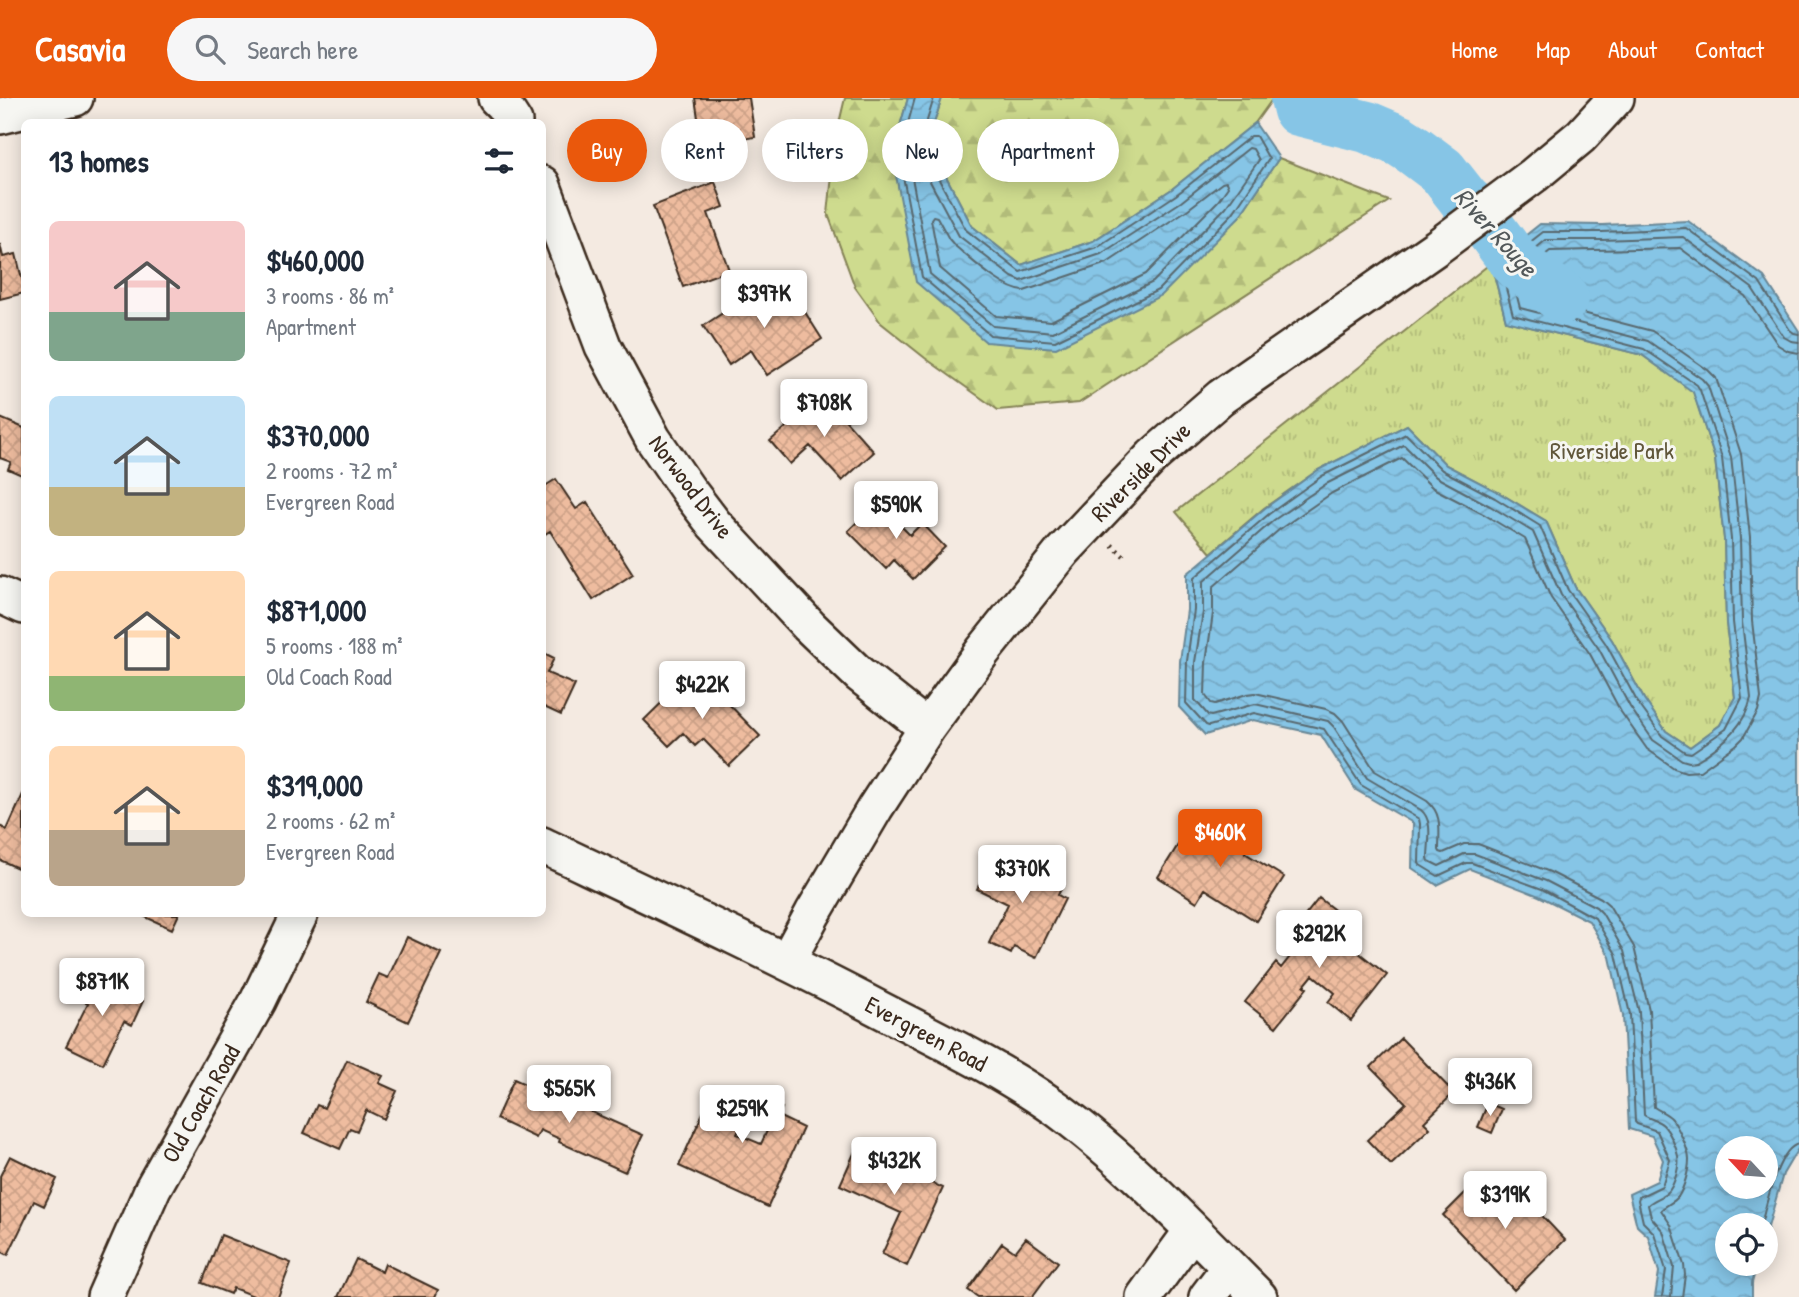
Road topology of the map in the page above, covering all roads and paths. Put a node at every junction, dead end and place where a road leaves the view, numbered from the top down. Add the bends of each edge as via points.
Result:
1 (75, 98) edge
2 (1616, 98) edge
3 (0, 116) edge
4 (546, 194) edge
5 (0, 595) edge
6 (21, 605) edge
7 (927, 728) junction
8 (546, 847) edge
9 (299, 917) edge
10 (787, 961) junction
11 (1192, 1231) junction
12 (1230, 1268) junction
13 (105, 1297) edge
14 (1144, 1297) edge
15 (1208, 1297) edge
16 (1259, 1297) edge

1 - 3 street
2 - 7 street, Riverside Drive via 1581,136 1534,175 1221,397 1153,456 1040,579
4 - 7 street, Norwood Drive via 604,346 653,439 688,490 809,626 859,674
5 - 6 street
7 - 10 street, Riverside Drive
8 - 10 street, Evergreen Road
9 - 13 street, Old Coach Road via 258,1001 153,1188
10 - 11 street, Evergreen Road via 988,1066 1055,1108 1105,1147
11 - 12 street, Evergreen Road
11 - 14 street
12 - 15 street
12 - 16 street, Evergreen Road

